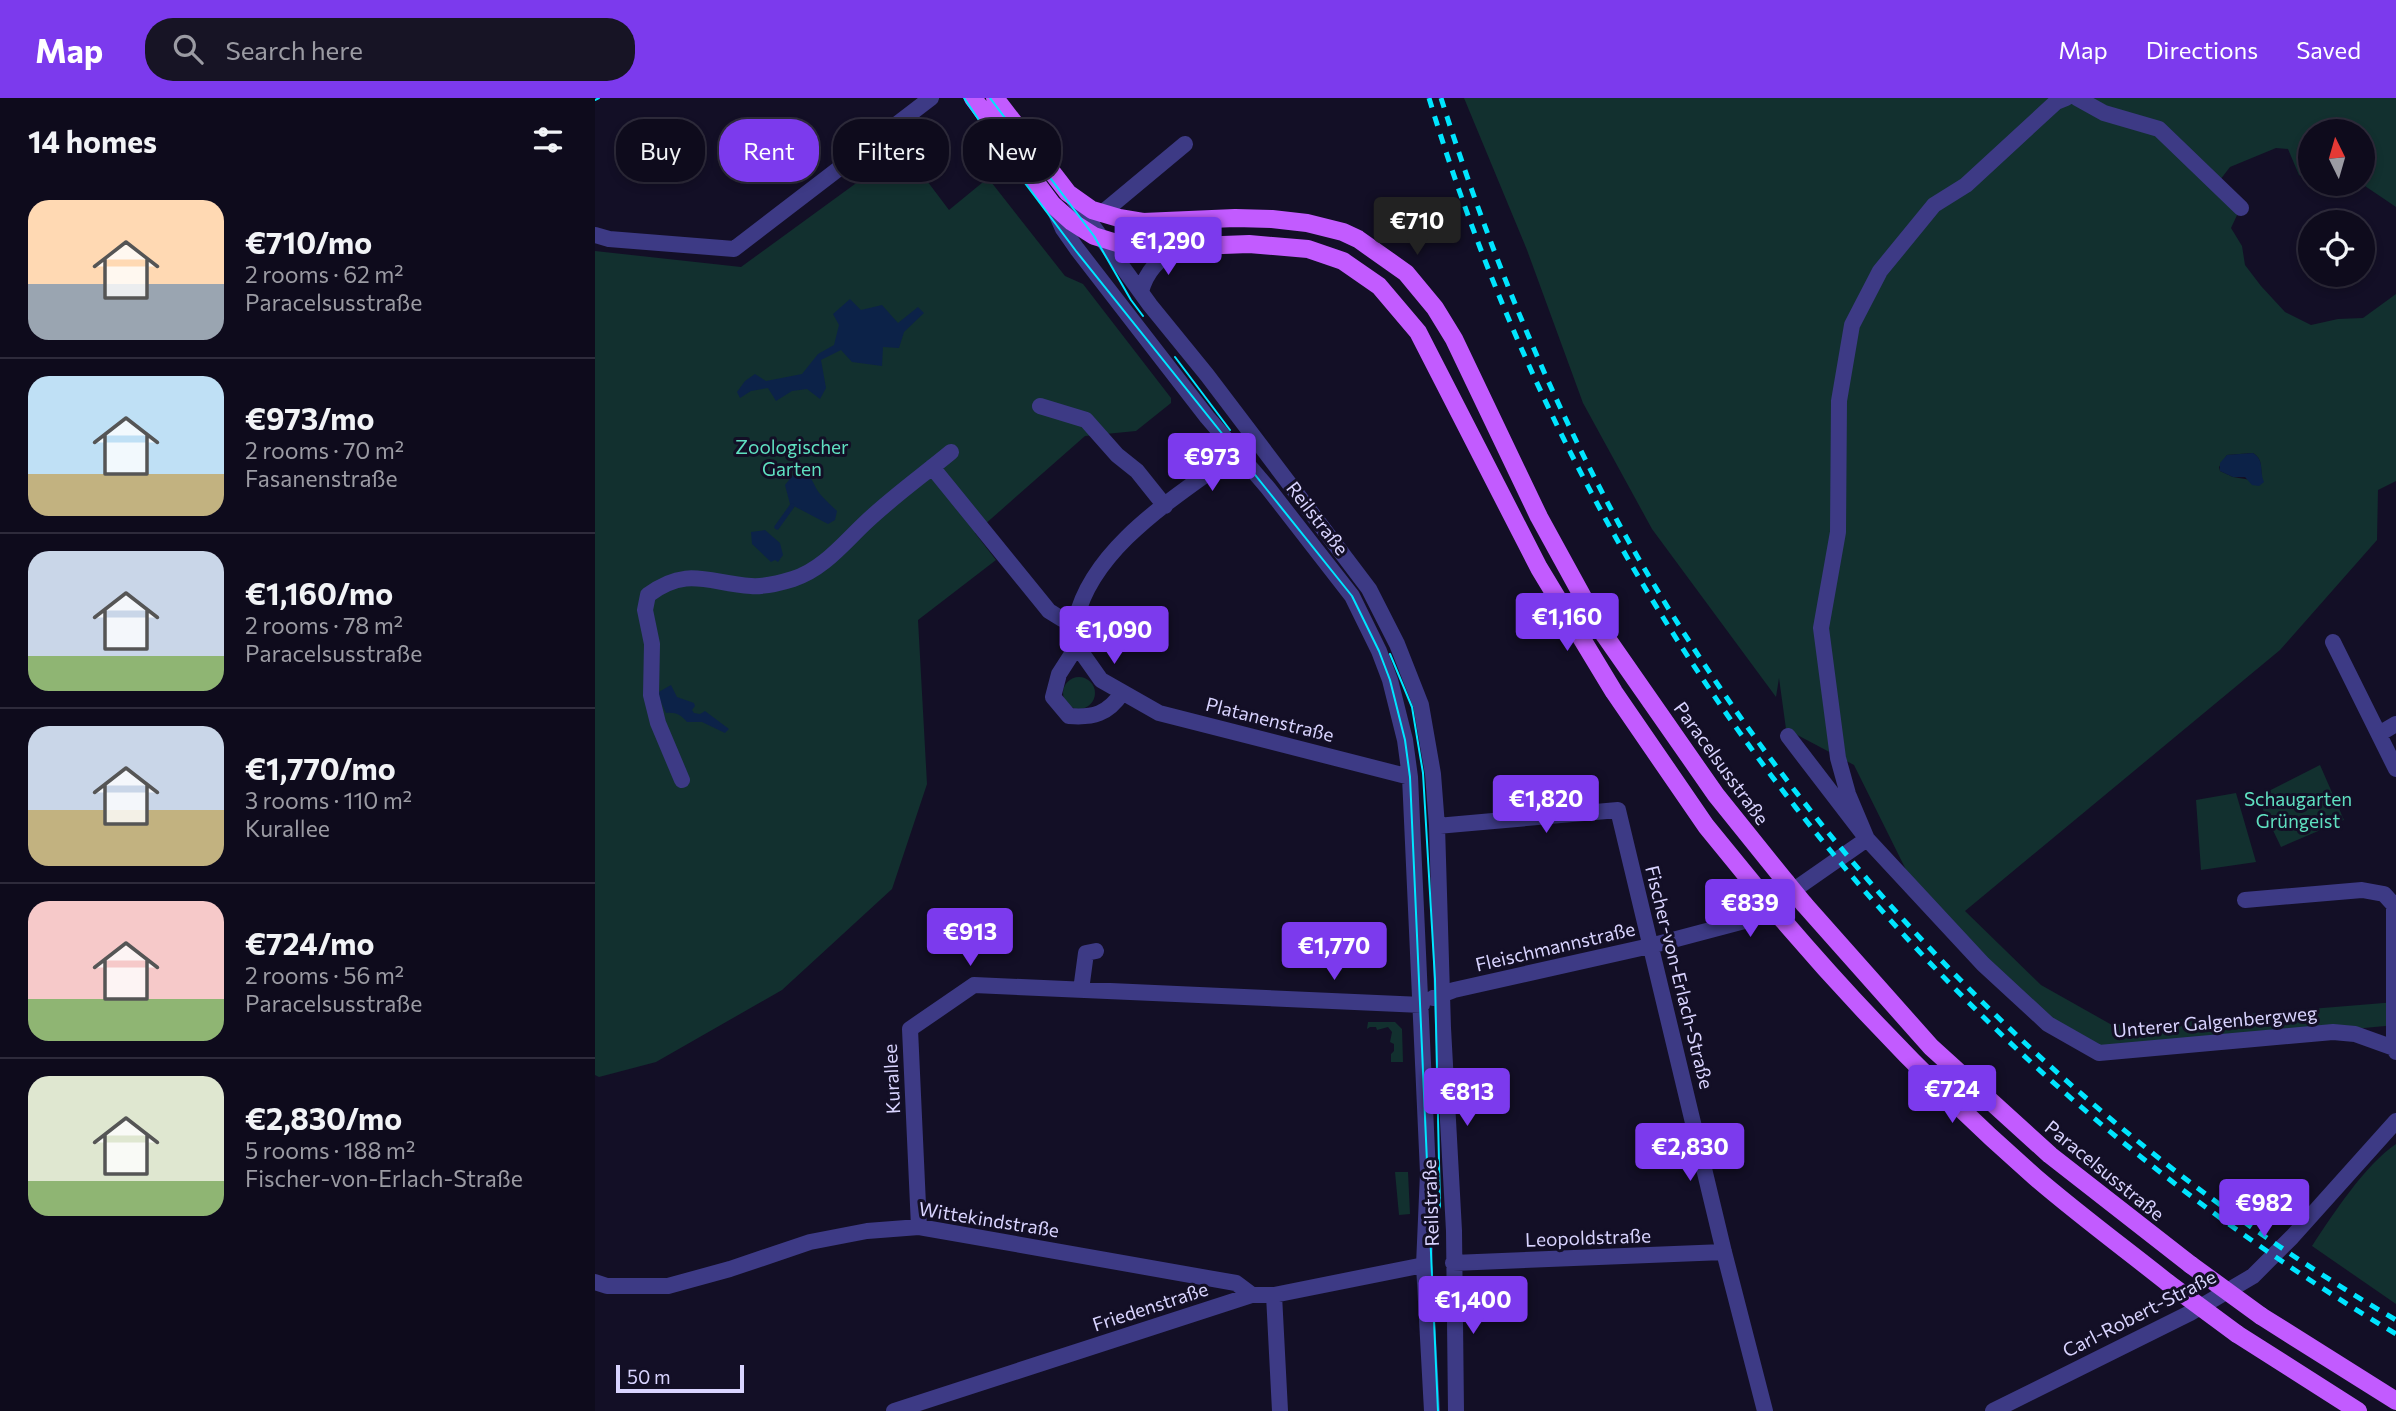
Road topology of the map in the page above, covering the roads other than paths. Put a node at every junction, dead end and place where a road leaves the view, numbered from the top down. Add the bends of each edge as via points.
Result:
1 (930, 98) edge
2 (973, 98) edge
3 (995, 98) edge
4 (2066, 98) edge
5 (2077, 98) edge
6 (1185, 144) dead end
7 (1070, 196) junction
8 (1052, 204) junction
9 (2241, 208) dead end
10 (1101, 214) junction
11 (595, 235) edge
12 (1098, 238) junction
13 (1177, 248) junction
14 (1141, 292) junction
15 (1040, 406) dead end
16 (951, 452) dead end
17 (1238, 452) junction
18 (1269, 459) junction
19 (932, 467) junction
20 (1165, 506) junction
21 (1076, 621) junction
22 (2333, 642) dead end
23 (1076, 646) junction
24 (1122, 693) junction
25 (2396, 724) edge
26 (2378, 734) junction
27 (1788, 736) dead end
28 (2396, 769) edge
29 (1410, 777) junction
30 (682, 780) dead end
31 (1437, 826) junction
32 (1867, 839) junction
33 (2245, 900) dead end
34 (1650, 946) junction
35 (1096, 951) dead end
36 (1081, 990) junction
37 (1442, 993) junction
38 (1422, 1004) junction
39 (2395, 1049) edge
40 (2396, 1121) edge
41 (919, 1227) junction
42 (1724, 1252) junction
43 (1453, 1263) junction
44 (1425, 1265) junction
45 (595, 1282) edge
46 (1252, 1295) junction
47 (1274, 1295) junction
48 (2396, 1401) edge
49 (894, 1411) edge
50 (1280, 1411) edge
51 (1432, 1411) edge
52 (1457, 1411) edge
53 (1765, 1411) edge
54 (1993, 1411) edge
55 (2358, 1411) edge

1 - 11 street via 734,249
2 - 8 main road, Reilstraße
3 - 7 main road
4 - 32 street, Unterer Galgenbergweg via 2056,102 1966,185 1934,205 1879,271 1852,325 1839,401 1838,532 1821,628 1838,758
5 - 9 street via 2104,113 2159,130
6 - 10 street
7 - 10 main road, Paracelsusstraße
7 - 12 street
8 - 12 main road
8 - 17 street, Reilstraße via 1077,248
10 - 48 main road, Paracelsusstraße, bridge via 1143,222 1235,218 1307,223 1358,239 1406,273 1454,339 1539,517 1601,630 1716,795 1804,904 1931,1046 2050,1155 2261,1316
12 - 13 main road via 1144,248
12 - 14 street, Reilstraße
12 - 18 street via 1131,300 1233,433
13 - 14 street via 1150,270
13 - 55 main road, bridge via 1249,244 1308,249 1355,268 1379,286 1418,332 1502,500 1595,661 1706,826 1810,952 1934,1082 2036,1177 2237,1334
14 - 18 street, Reilstraße
15 - 20 street via 1086,420
16 - 19 street
17 - 20 street
17 - 29 street, Reilstraße via 1352,596 1390,680
18 - 31 street, Reilstraße via 1369,589 1397,644 1421,705
19 - 21 street via 1049,611
19 - 30 street via 827,560 796,578 751,586 683,579 661,585 648,595 651,695
20 - 21 street via 1114,550 1090,584
21 - 23 street
22 - 26 street
23 - 24 street, Platanenstraße via 1101,680
23 - 24 street via 1059,674 1053,697 1069,716 1089,718 1115,704
24 - 29 street, Platanenstraße via 1159,713
25 - 26 street
26 - 28 street
27 - 32 street, Unterer Galgenbergweg
29 - 38 street, Reilstraße
31 - 34 street, Fischer-von-Erlach-Straße via 1618,810
31 - 37 street, Reilstraße
32 - 34 street, Fleischmannstraße via 1759,916
32 - 39 street, Unterer Galgenbergweg via 2048,1024 2099,1053 2333,1032 2355,1034
33 - 39 street via 2362,890 2383,894 2394,905
34 - 37 street, Fleischmannstraße
34 - 42 street, Fischer-von-Erlach-Straße
35 - 36 street via 1086,953
36 - 38 street, Kurallee
36 - 41 street, Kurallee via 974,985 910,1029
37 - 38 street
37 - 43 street, Reilstraße
38 - 44 street, Reilstraße via 1429,1173
40 - 54 street, Carl-Robert-Straße via 2244,1282
41 - 45 street, Wittekindstraße via 810,1242 668,1286
41 - 46 street, Wittekindstraße via 1236,1283
42 - 43 street, Leopoldstraße
42 - 53 street, Fischer-von-Erlach-Straße
43 - 52 street, Reilstraße
44 - 47 street, Friedenstraße
44 - 51 street, Reilstraße
46 - 47 street, Friedenstraße
46 - 49 street, Friedenstraße
47 - 50 street

